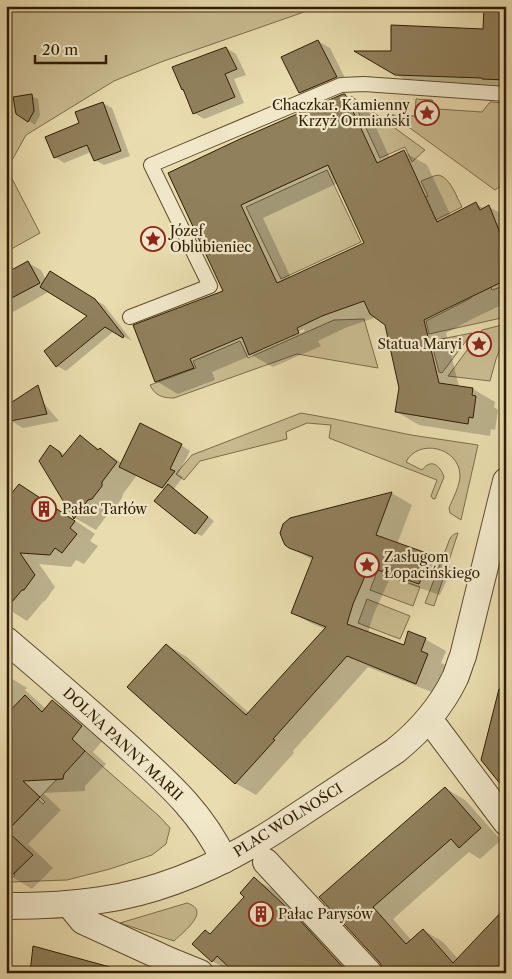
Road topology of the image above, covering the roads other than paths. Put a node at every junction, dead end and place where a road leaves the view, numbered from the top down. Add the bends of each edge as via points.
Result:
1 (506, 94) edge
2 (130, 317) dead end
3 (506, 482) edge
4 (6, 640) edge
5 (429, 718) junction
6 (506, 822) edge
7 (224, 860) junction
8 (266, 862) dead end
9 (69, 904) junction
10 (6, 906) edge
11 (200, 973) edge
12 (370, 973) edge

1 - 2 lane via 341,85 151,165 210,286
3 - 5 street, PLAC WOLNOŚCI via 463,656 455,678
4 - 7 street, DOLNA PANNY MARII via 180,794 216,843
5 - 6 street
5 - 7 street, PLAC WOLNOŚCI via 395,750 259,841
7 - 9 street, PLAC WOLNOŚCI via 148,890
8 - 12 street
9 - 10 street, PLAC WOLNOŚCI
9 - 11 street via 83,921

